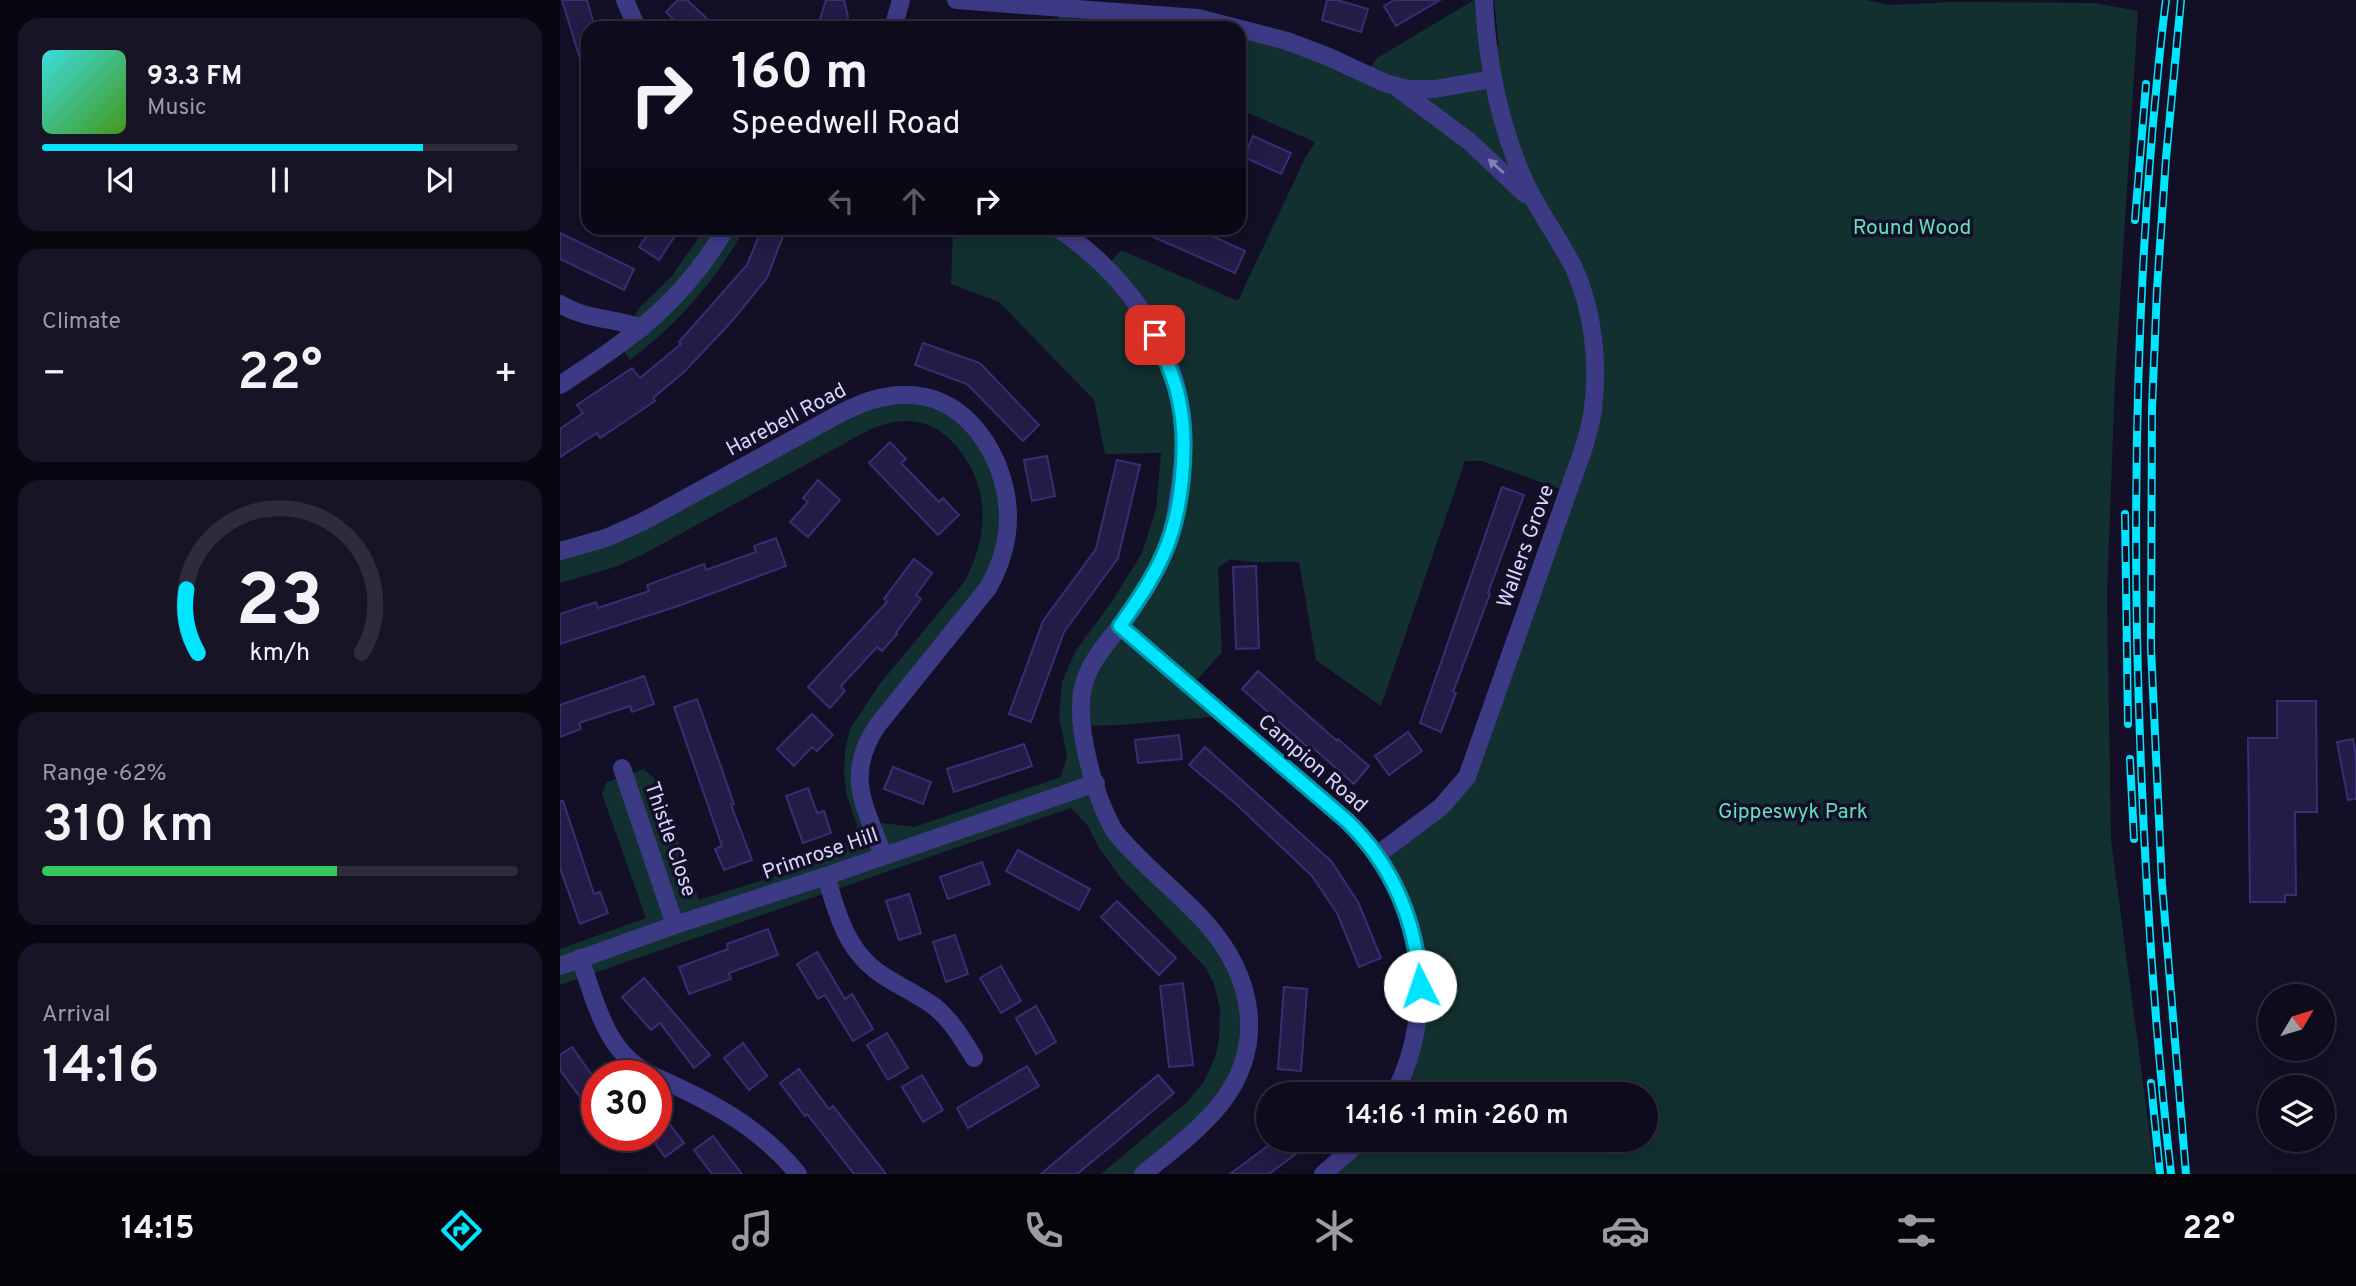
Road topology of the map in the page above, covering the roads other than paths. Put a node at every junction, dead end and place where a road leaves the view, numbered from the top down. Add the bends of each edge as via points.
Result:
1 (625, 0) edge
2 (901, 0) edge
3 (956, 0) edge
4 (1483, 0) edge
5 (634, 21) edge
6 (895, 21) edge
7 (1210, 21) edge
8 (1246, 30) edge
9 (1492, 79) junction
10 (1396, 87) junction
11 (1542, 216) junction
12 (721, 235) edge
13 (1066, 235) edge
14 (560, 304) edge
15 (642, 328) junction
16 (560, 385) edge
17 (560, 551) edge
18 (1120, 626) junction
19 (622, 768) dead end
20 (1096, 783) junction
21 (883, 855) junction
22 (1377, 855) junction
23 (826, 876) junction
24 (676, 925) junction
25 (579, 958) junction
26 (560, 966) edge
27 (974, 1058) dead end
28 (628, 1060) edge
29 (1399, 1082) edge
30 (672, 1085) edge
31 (1348, 1152) edge
32 (798, 1174) edge
33 (1143, 1174) edge
34 (1323, 1174) edge

1 - 5 street
2 - 6 street
3 - 7 street, Wallers Grove
4 - 9 street
8 - 10 street, Wallers Grove via 1287,41
9 - 10 street, Wallers Grove via 1435,89
9 - 11 street, Wallers Grove via 1515,158
11 -> 10 street, Wallers Grove via 1488,158
11 - 22 street, Wallers Grove via 1574,269 1587,306 1595,373 1588,434 1467,777 1436,812
12 - 15 street via 692,278
13 - 18 street via 1107,267 1133,298 1166,358 1180,404 1182,471 1171,535 1150,580
14 - 15 street via 589,317
15 - 16 street
17 - 21 street, Harebell Road via 644,521 869,400 894,395 928,398 968,421 986,443 1004,488 1008,520 1004,545 988,588 877,726 863,750 859,786
18 - 20 street via 1094,660 1081,694 1081,726
18 - 22 street, Campion Road via 1347,821
19 - 24 street, Thistle Close
20 - 21 street, Primrose Hill
20 - 33 street via 1115,832 1217,937 1236,966 1248,998 1245,1055 1229,1091 1203,1123
21 - 23 street, Primrose Hill
22 - 29 street, Campion Road via 1404,907 1419,970 1414,1038
23 - 24 street, Primrose Hill
23 - 27 street via 843,927 858,954 880,974 936,1008
24 - 25 street, Primrose Hill
25 - 26 street, Primrose Hill
25 - 28 street via 611,1040
30 - 32 street via 733,1115
31 - 34 street

